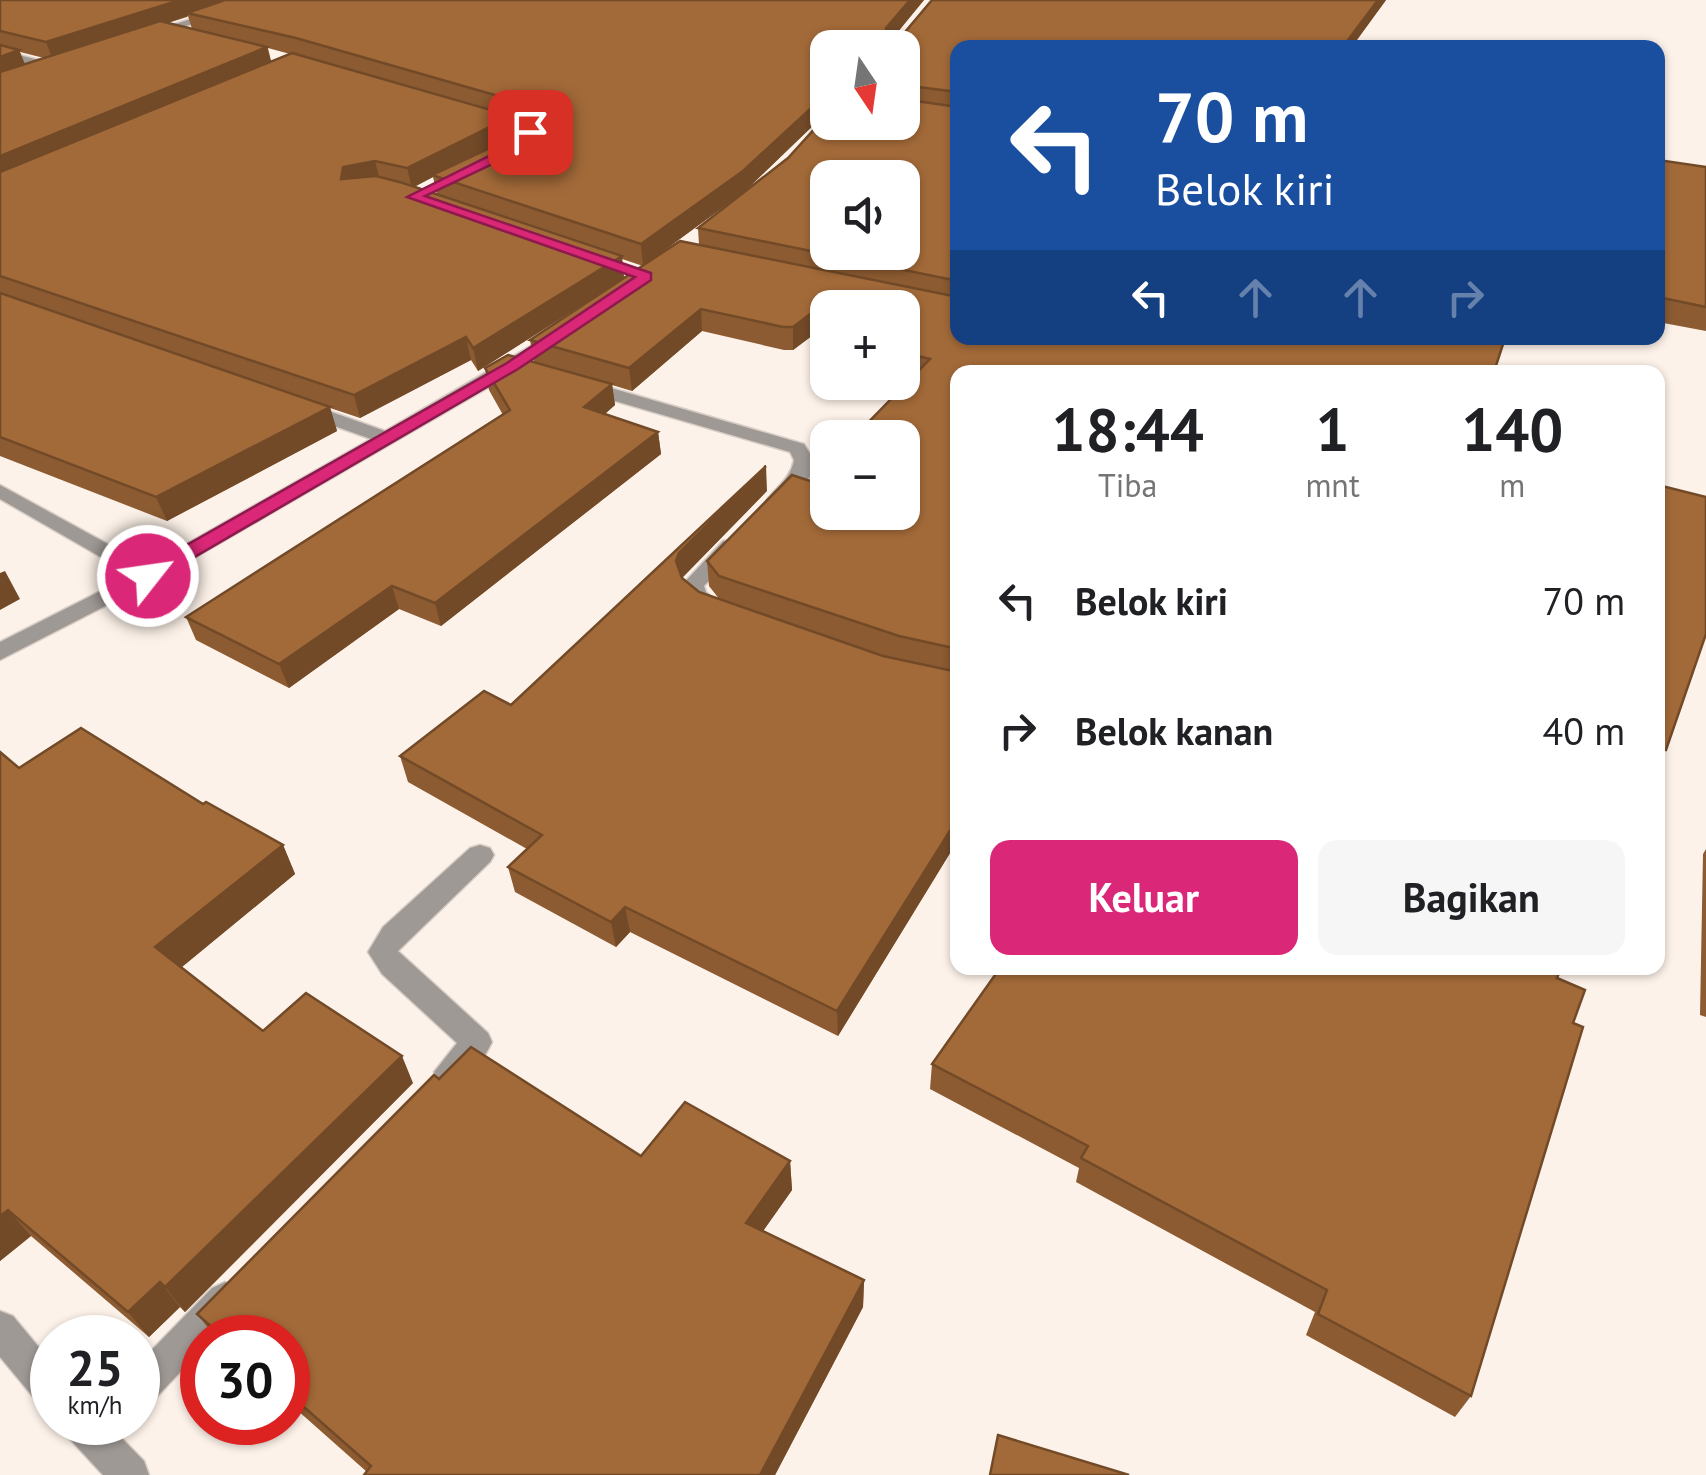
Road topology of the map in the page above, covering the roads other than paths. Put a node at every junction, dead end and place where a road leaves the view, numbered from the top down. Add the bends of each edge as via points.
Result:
1 (262, 0) edge
2 (161, 30) junction
3 (200, 40) edge
4 (124, 42) edge
5 (0, 54) edge
6 (68, 60) edge
7 (50, 66) junction
8 (33, 73) edge
9 (572, 326) edge
10 (531, 371) junction
11 (283, 401) edge
12 (386, 438) junction
13 (0, 492) edge
14 (148, 576) junction
15 (730, 615) edge
16 (0, 652) edge
17 (480, 855) dead end
18 (434, 1088) edge
19 (246, 1278) edge
20 (0, 1329) edge
21 (30, 1365) edge
22 (160, 1367) edge
23 (106, 1445) edge
24 (130, 1475) edge

1 - 2 street
2 - 3 street
2 - 4 street
5 - 7 street
6 - 7 street
7 - 8 street
9 - 10 street
10 - 12 street
10 - 15 street via 797,448 804,460 801,476 693,585 704,605
11 - 12 street
12 - 14 street
13 - 14 street
14 - 16 street
17 - 18 street via 383,952 476,1042
19 - 22 street
20 - 21 street
23 - 24 street

